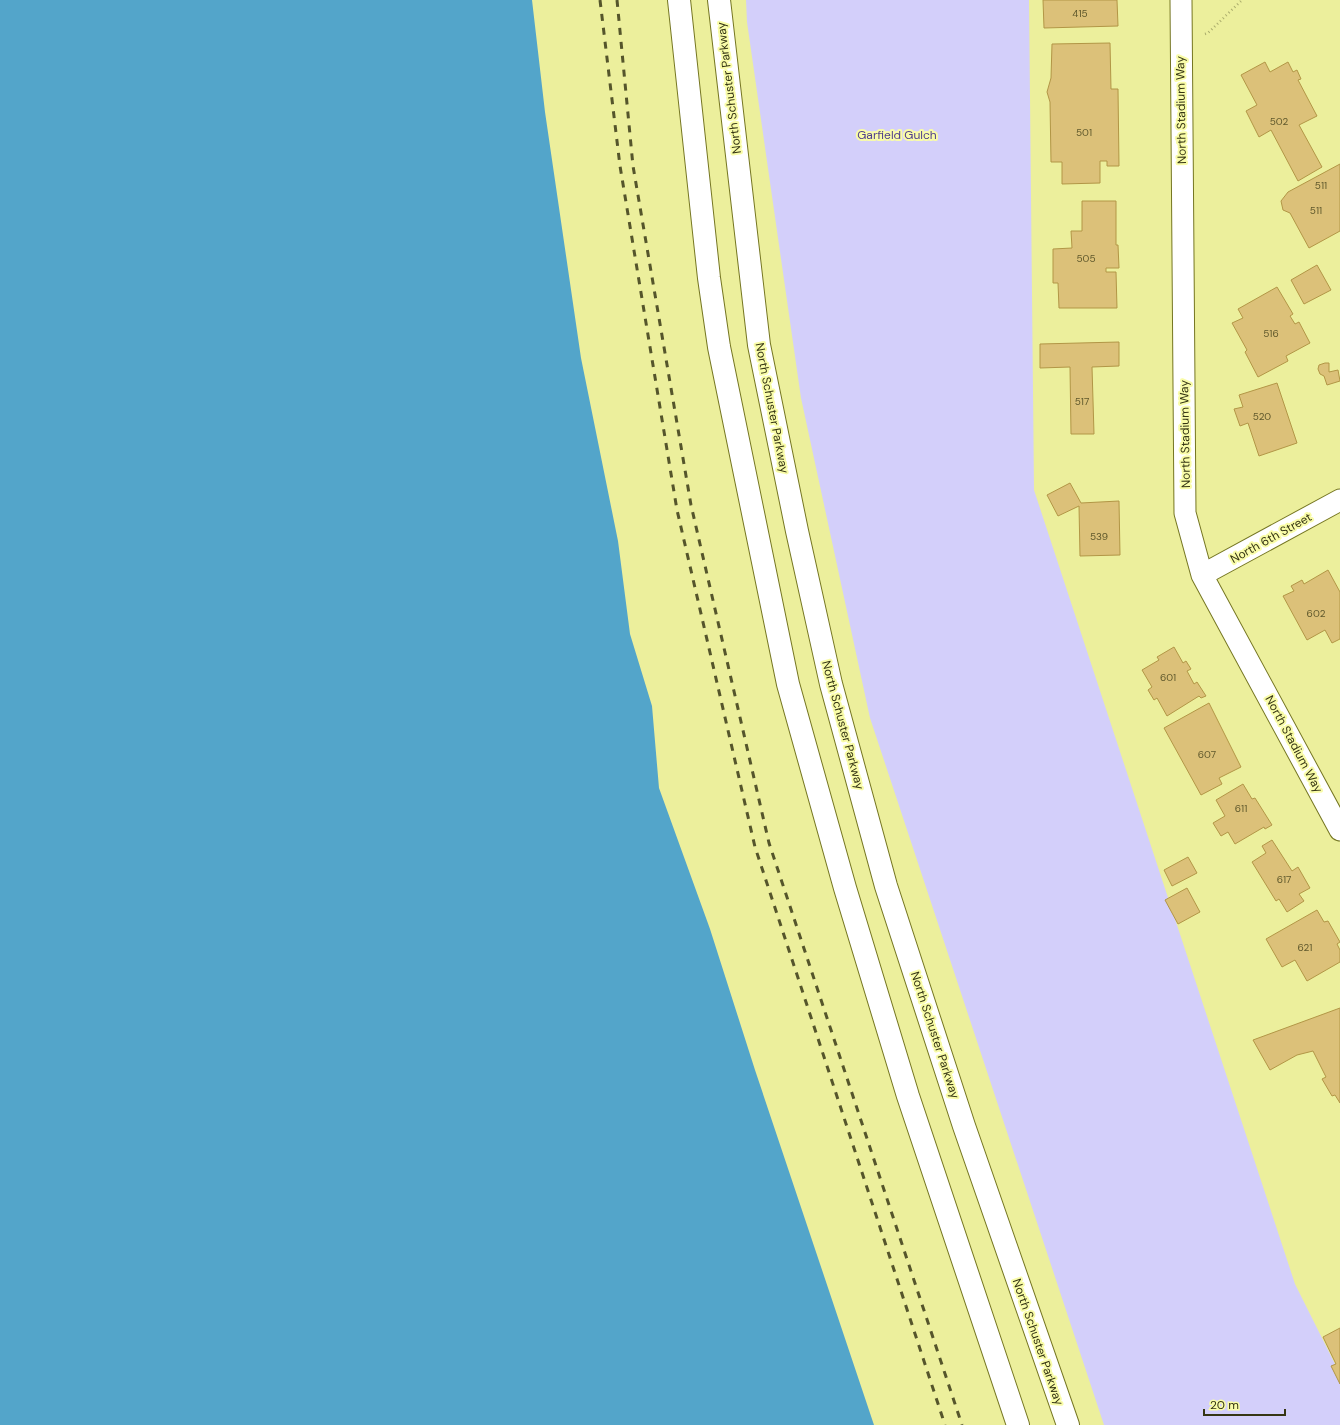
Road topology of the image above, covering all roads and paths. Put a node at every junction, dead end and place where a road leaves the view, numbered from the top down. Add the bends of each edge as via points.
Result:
1 (679, 0) edge
2 (719, 0) edge
3 (1181, 0) edge
4 (1242, 0) edge
5 (1181, 34) junction
6 (1340, 500) edge
7 (1202, 576) junction
8 (1340, 830) edge
9 (1018, 1425) edge
10 (1068, 1425) edge

1 - 9 highway via 709,278 719,347 788,684 845,888 908,1096
2 - 10 highway, North Schuster Parkway via 759,345 831,684 886,886 966,1134
3 - 5 street, North Stadium Way
4 - 5 path via 1208,33
5 - 7 street, North Stadium Way via 1185,512
6 - 7 street, North 6th Street
7 - 8 street, North Stadium Way

